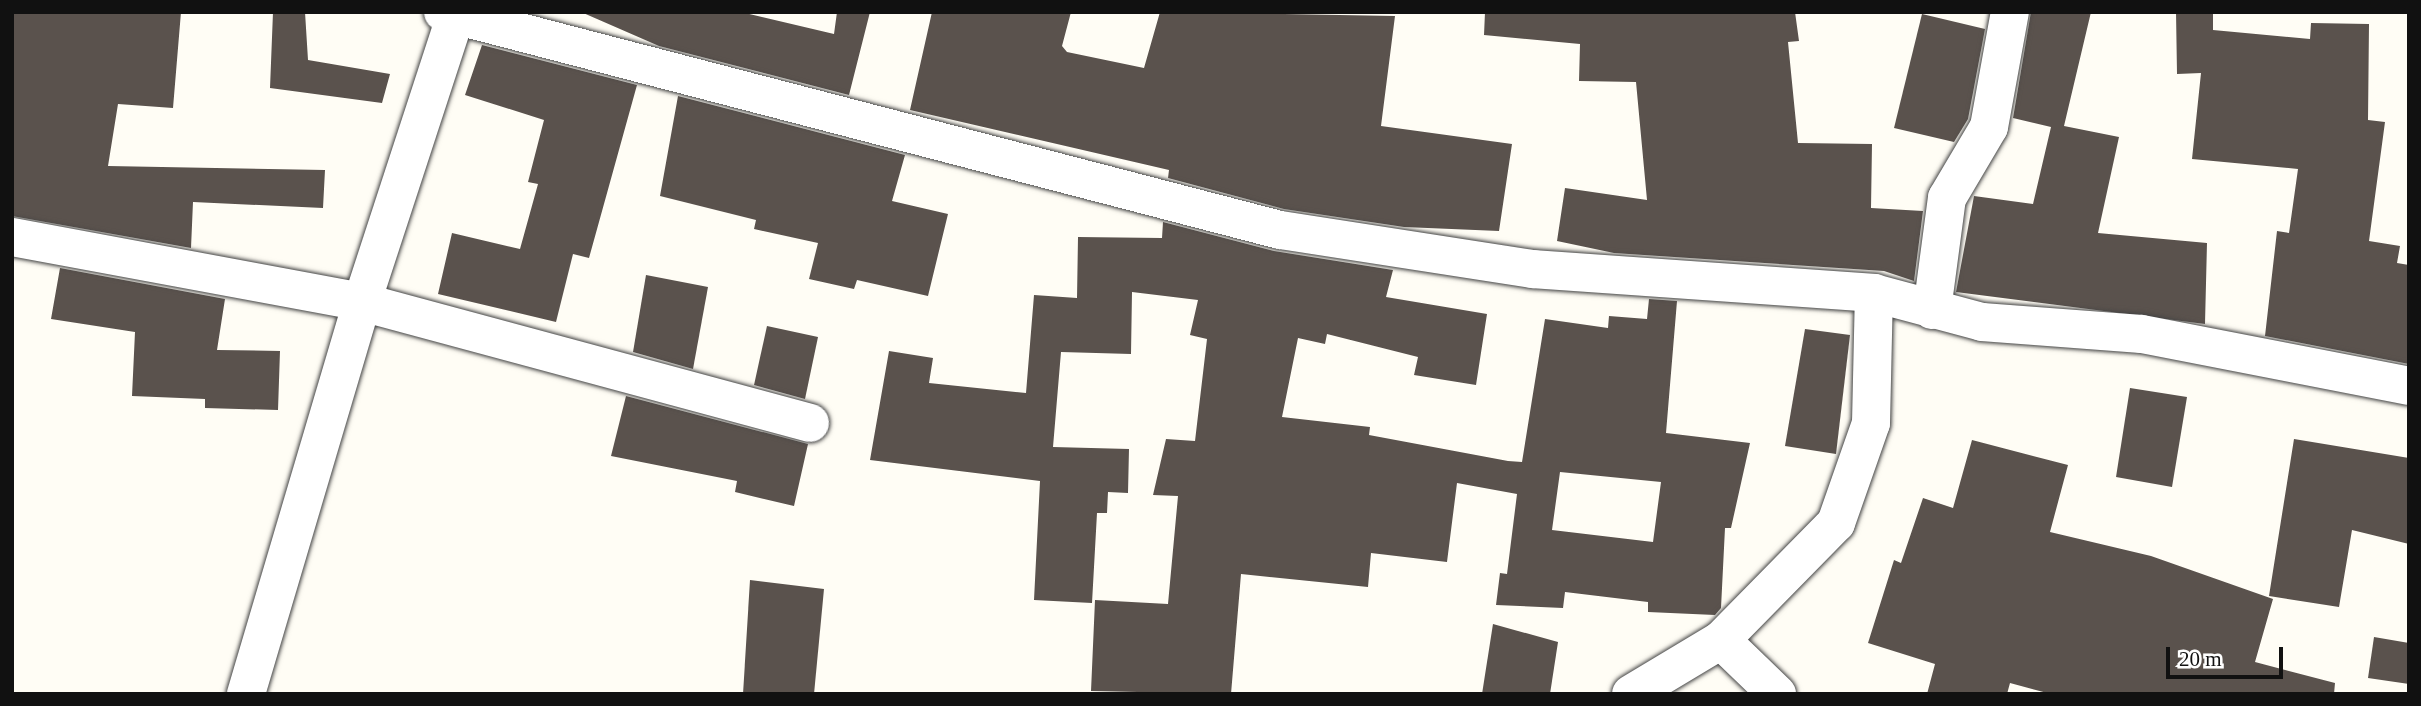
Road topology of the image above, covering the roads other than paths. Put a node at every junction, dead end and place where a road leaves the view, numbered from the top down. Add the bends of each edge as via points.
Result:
1 (2010, 12) edge
2 (451, 13) edge
3 (12, 237) edge
4 (1874, 293) junction
5 (362, 302) junction
6 (1932, 310) junction
7 (2409, 386) edge
8 (810, 423) dead end
9 (1721, 640) junction
10 (246, 694) edge
11 (1631, 694) edge
12 (1777, 694) edge

1 - 6 street via 1989,127 1947,198
2 - 4 street via 1280,230 1533,269
2 - 5 street
3 - 5 street
4 - 6 street
4 - 9 street via 1871,423 1836,523
5 - 8 street
5 - 10 street
6 - 7 street via 1982,322 2142,334
9 - 11 street
9 - 12 street

